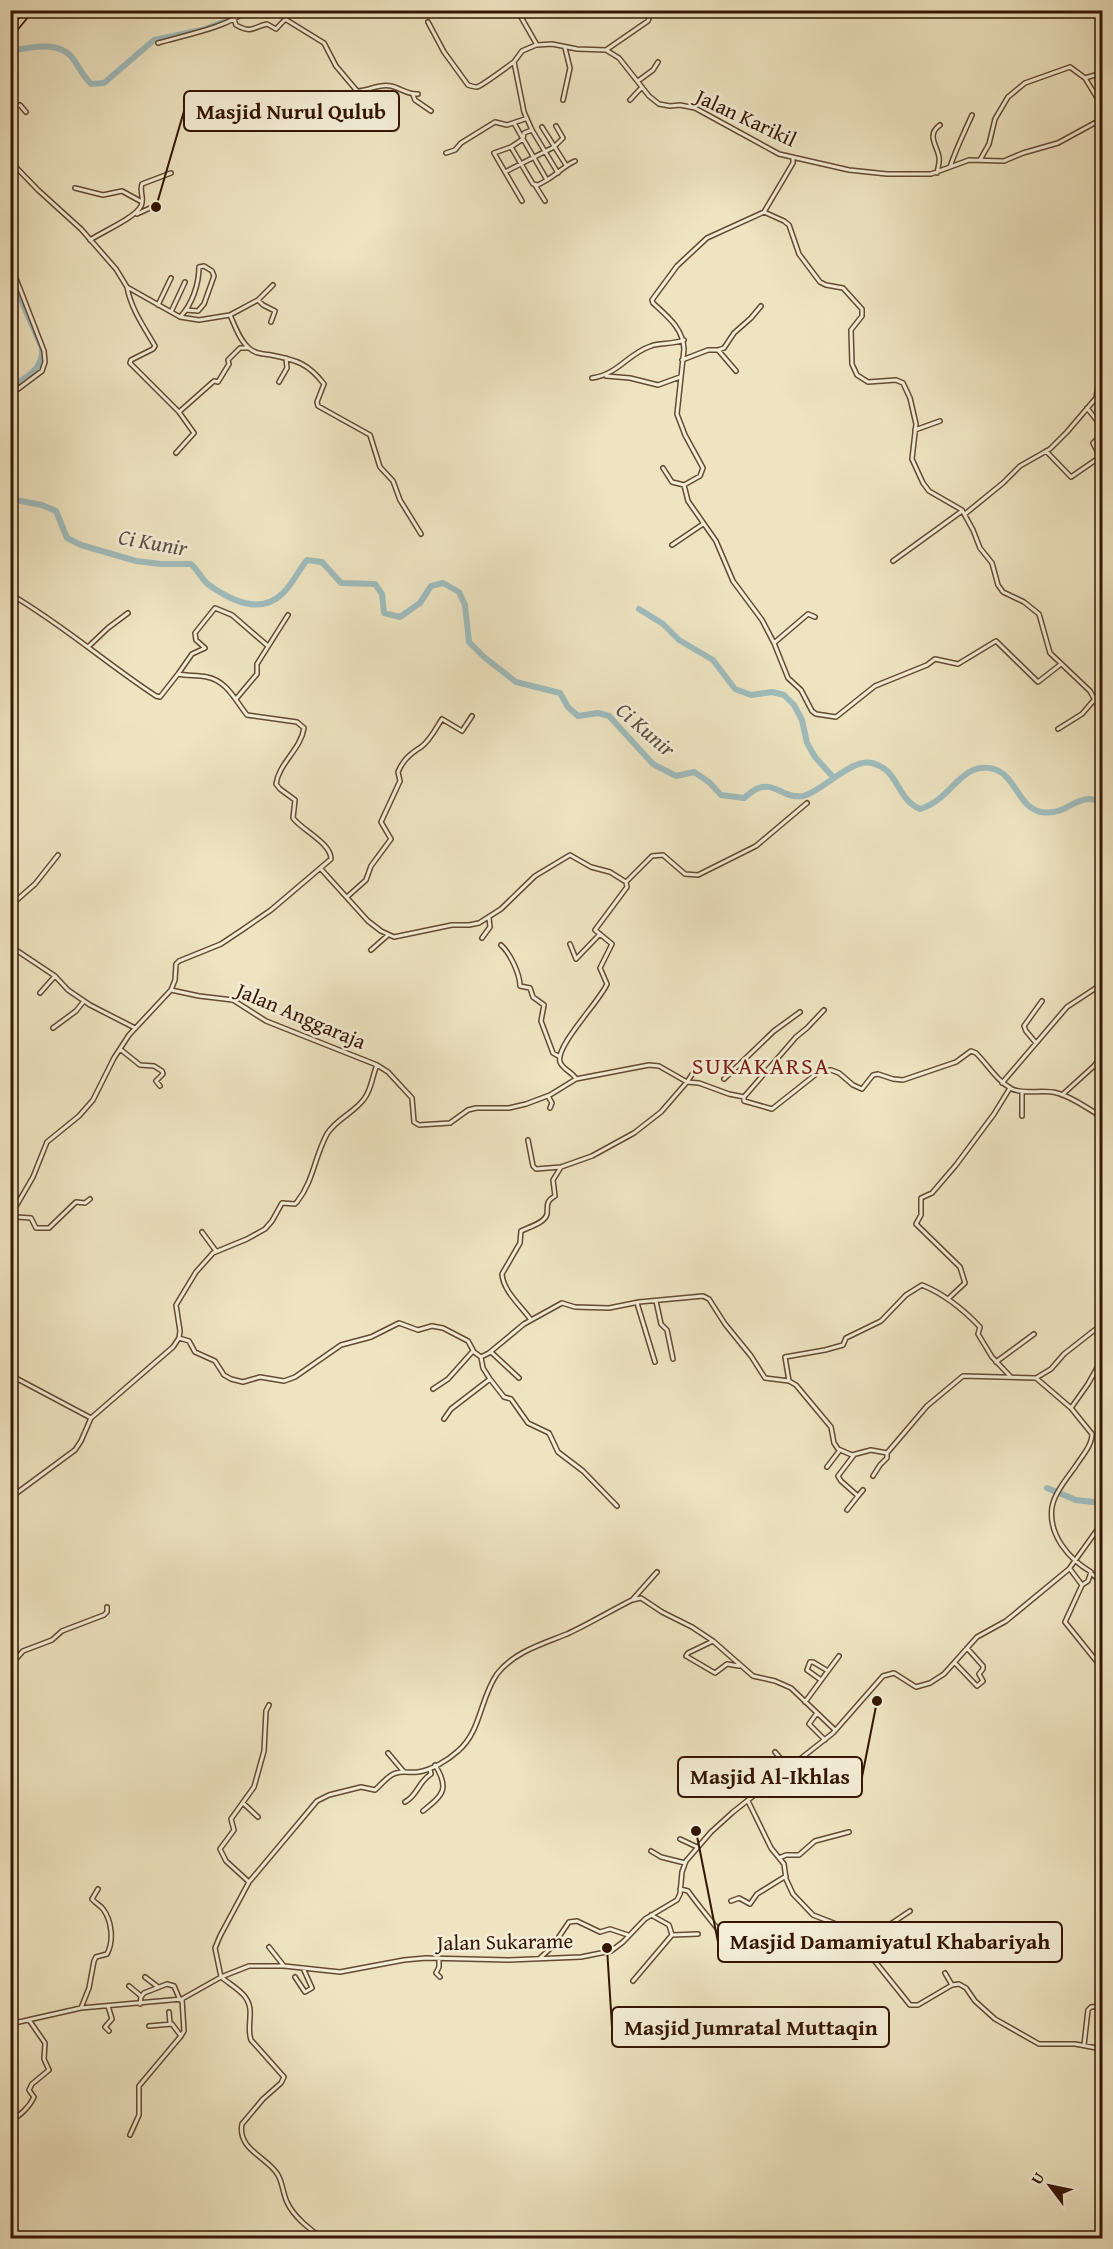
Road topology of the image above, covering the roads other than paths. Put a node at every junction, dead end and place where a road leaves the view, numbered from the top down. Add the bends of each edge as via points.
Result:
1 (248, 10) edge
2 (294, 10) edge
3 (517, 10) edge
4 (647, 10) edge
5 (30, 11) edge
6 (285, 18) junction
7 (234, 19) junction
8 (428, 22) dead end
9 (10, 34) edge
10 (159, 43) dead end
11 (537, 45) junction
12 (565, 48) junction
13 (606, 50) junction
14 (514, 62) junction
15 (658, 62) dead end
16 (1102, 74) edge
17 (1085, 78) junction
18 (638, 81) junction
19 (642, 88) junction
20 (418, 94) dead end
21 (413, 95) junction
22 (563, 100) dead end
23 (630, 100) dead end
24 (1102, 106) edge
25 (10, 107) edge
26 (431, 111) dead end
27 (26, 112) dead end
28 (972, 115) dead end
29 (10, 117) edge
30 (525, 119) junction
31 (1102, 119) edge
32 (15, 122) dead end
33 (514, 123) junction
34 (940, 125) dead end
35 (556, 126) dead end
36 (542, 127) dead end
37 (532, 130) junction
38 (523, 139) junction
39 (511, 147) junction
40 (554, 147) junction
41 (544, 151) junction
42 (446, 153) dead end
43 (533, 157) junction
44 (793, 157) junction
45 (980, 160) junction
46 (10, 161) edge
47 (574, 161) dead end
48 (522, 163) junction
49 (566, 165) junction
50 (950, 167) junction
51 (171, 172) dead end
52 (505, 172) junction
53 (558, 173) junction
54 (937, 173) junction
55 (547, 180) junction
56 (535, 185) junction
57 (75, 188) dead end
58 (522, 201) dead end
59 (545, 201) dead end
60 (142, 202) junction
61 (150, 207) dead end
62 (764, 212) junction
63 (135, 214) junction
64 (90, 240) junction
65 (10, 256) edge
66 (171, 278) dead end
67 (185, 282) dead end
68 (273, 285) dead end
69 (15, 286) edge
70 (127, 287) junction
71 (258, 300) junction
72 (158, 305) junction
73 (761, 306) dead end
74 (186, 310) junction
75 (171, 312) junction
76 (230, 315) junction
77 (180, 317) junction
78 (271, 322) dead end
79 (684, 340) junction
80 (248, 348) junction
81 (718, 350) junction
82 (286, 358) junction
83 (682, 360) junction
84 (1102, 370) edge
85 (736, 371) dead end
86 (600, 376) junction
87 (680, 377) junction
88 (592, 378) dead end
89 (279, 382) dead end
90 (10, 395) edge
91 (1087, 408) junction
92 (179, 412) junction
93 (940, 421) dead end
94 (1102, 427) edge
95 (915, 430) junction
96 (1102, 434) edge
97 (1046, 451) junction
98 (176, 453) dead end
99 (663, 468) dead end
100 (684, 485) junction
101 (964, 512) junction
102 (703, 524) junction
103 (421, 534) dead end
104 (672, 545) dead end
105 (893, 561) dead end
106 (10, 594) edge
107 (128, 613) dead end
108 (288, 615) dead end
109 (815, 617) dead end
110 (774, 643) junction
111 (268, 646) junction
112 (88, 647) junction
113 (1061, 664) junction
114 (178, 674) junction
115 (236, 699) junction
116 (1094, 700) junction
117 (1102, 713) edge
118 (472, 716) dead end
119 (1058, 729) dead end
120 (807, 803) dead end
121 (58, 855) dead end
122 (321, 868) junction
123 (626, 882) junction
124 (347, 897) junction
125 (10, 906) edge
126 (489, 918) junction
127 (600, 934) junction
128 (388, 935) junction
129 (482, 938) dead end
130 (570, 944) dead end
131 (501, 945) dead end
132 (10, 946) edge
133 (15, 949) junction
134 (371, 950) dead end
135 (10, 962) edge
136 (55, 976) junction
137 (1102, 984) edge
138 (172, 989) junction
139 (40, 993) dead end
140 (84, 1001) junction
141 (1042, 1002) dead end
142 (824, 1010) dead end
143 (800, 1012) dead end
144 (53, 1028) dead end
145 (135, 1028) junction
146 (1036, 1042) junction
147 (120, 1049) junction
148 (1102, 1055) edge
149 (560, 1057) junction
150 (377, 1065) junction
151 (697, 1066) dead end
152 (576, 1079) junction
153 (724, 1080) dead end
154 (687, 1082) junction
155 (1002, 1083) junction
156 (720, 1084) dead end
157 (160, 1086) dead end
158 (1010, 1088) junction
159 (717, 1089) junction
160 (1022, 1092) junction
161 (1062, 1095) junction
162 (548, 1096) junction
163 (744, 1097) junction
164 (549, 1108) dead end
165 (1022, 1116) dead end
166 (1102, 1117) edge
167 (528, 1140) dead end
168 (561, 1167) junction
169 (88, 1201) dead end
170 (13, 1212) edge
171 (202, 1232) dead end
172 (216, 1251) junction
173 (949, 1298) junction
174 (656, 1301) junction
175 (637, 1302) junction
176 (531, 1320) junction
177 (1102, 1323) edge
178 (1102, 1329) edge
179 (1034, 1334) dead end
180 (179, 1338) junction
181 (473, 1351) junction
182 (490, 1352) junction
183 (481, 1357) junction
184 (673, 1359) dead end
185 (1102, 1359) edge
186 (655, 1362) dead end
187 (996, 1362) junction
188 (10, 1375) edge
189 (519, 1378) dead end
190 (1012, 1378) junction
191 (1036, 1378) junction
192 (490, 1379) junction
193 (789, 1381) junction
194 (433, 1389) dead end
195 (1071, 1408) junction
196 (91, 1418) junction
197 (444, 1419) dead end
198 (840, 1450) junction
199 (887, 1453) junction
200 (854, 1455) junction
201 (827, 1467) dead end
202 (873, 1476) dead end
203 (863, 1490) dead end
204 (858, 1496) junction
205 (10, 1498) edge
206 (617, 1506) dead end
207 (847, 1510) dead end
208 (1102, 1523) edge
209 (1077, 1560) junction
210 (1069, 1569) junction
211 (657, 1572) dead end
212 (1092, 1575) junction
213 (1102, 1583) edge
214 (1082, 1585) junction
215 (632, 1600) junction
216 (107, 1607) dead end
217 (713, 1641) junction
218 (967, 1648) junction
219 (839, 1656) dead end
220 (954, 1663) junction
221 (10, 1666) edge
222 (741, 1666) junction
223 (1102, 1668) edge
224 (828, 1671) junction
225 (821, 1680) junction
226 (805, 1702) junction
227 (269, 1705) dead end
228 (817, 1713) junction
229 (835, 1730) junction
230 (825, 1740) junction
231 (775, 1752) dead end
232 (388, 1753) dead end
233 (435, 1766) junction
234 (429, 1768) junction
235 (790, 1769) junction
236 (404, 1773) junction
237 (748, 1801) junction
238 (405, 1802) dead end
239 (245, 1804) junction
240 (423, 1811) dead end
241 (258, 1817) dead end
242 (849, 1832) dead end
243 (681, 1839) dead end
244 (696, 1847) junction
245 (651, 1851) dead end
246 (779, 1858) junction
247 (685, 1863) junction
248 (786, 1876) junction
249 (249, 1882) junction
250 (98, 1889) dead end
251 (680, 1889) junction
252 (731, 1901) dead end
253 (910, 1911) dead end
254 (651, 1915) junction
255 (720, 1932) dead end
256 (698, 1934) dead end
257 (672, 1935) junction
258 (629, 1936) junction
259 (861, 1944) junction
260 (269, 1947) dead end
261 (439, 1958) junction
262 (535, 1959) junction
263 (284, 1966) junction
264 (303, 1968) junction
265 (945, 1972) dead end
266 (145, 1977) dead end
267 (221, 1977) junction
268 (295, 1977) dead end
269 (440, 1977) dead end
270 (633, 1981) dead end
271 (952, 1985) junction
272 (129, 1986) dead end
273 (159, 1988) junction
274 (141, 1996) junction
275 (181, 1999) junction
276 (140, 2004) junction
277 (108, 2006) junction
278 (1102, 2006) edge
279 (81, 2008) junction
280 (169, 2012) dead end
281 (29, 2019) junction
282 (170, 2023) junction
283 (10, 2024) edge
284 (149, 2026) dead end
285 (109, 2031) dead end
286 (181, 2036) junction
287 (1084, 2045) junction
288 (1102, 2049) edge
289 (10, 2122) edge
290 (129, 2135) dead end
291 (323, 2238) edge

1 - 7 street
2 - 6 street
3 - 11 street
4 - 13 street via 648,21
5 - 9 main road
6 - 7 street via 276,29 266,24 252,30 237,26
6 - 21 street via 324,43 336,66 357,91 383,85
7 - 10 street
8 - 14 street via 468,85 484,84
11 - 12 street
11 - 14 street via 522,51
12 - 13 street
12 - 22 street via 570,68
13 - 18 street, Jalan Karikil via 619,58
14 - 30 street
15 - 18 street
16 - 17 street
17 - 24 street
17 - 45 street via 1067,67 1023,85 1008,98 995,119
18 - 19 street, Jalan Karikil
19 - 23 street
19 - 44 street, Jalan Karikil via 658,104 695,108 754,142
20 - 21 street
21 - 26 street
25 - 27 street via 20,105
28 - 50 street
29 - 32 street
30 - 33 street
30 - 37 street
31 - 45 street, Jalan Karikil via 1058,143 1000,162
33 - 38 street
33 - 42 street via 495,122
34 - 54 street via 932,137 939,158
35 - 40 street via 563,138
36 - 40 street
37 - 38 street via 524,133
37 - 41 street
38 - 39 street
38 - 43 street
39 - 48 street
39 - 52 street via 494,153
40 - 41 street
40 - 49 street
41 - 43 street
41 - 53 street
43 - 48 street
43 - 55 street
44 - 54 street, Jalan Karikil via 849,170
44 - 62 street
45 - 50 street, Jalan Karikil
46 - 64 street
47 - 49 street
48 - 52 street
48 - 56 street
49 - 53 street
50 - 54 street, Jalan Karikil
51 - 60 street via 141,185
52 - 58 street
53 - 55 street
55 - 56 street
56 - 59 street
57 - 60 street via 103,195 122,191
60 - 63 street
61 - 63 street
62 - 79 street via 707,238 677,266 652,300
62 - 95 street via 789,225 799,254 820,282 843,288 862,309 862,316 851,330 853,368 868,382 901,382 910,398
63 - 64 street
64 - 70 street via 116,268
65 - 69 street
66 - 72 street
67 - 75 street
68 - 71 street
69 - 90 street via 44,351 45,363 42,371
70 - 72 street
70 - 92 street via 141,325 155,345 130,363
71 - 76 street
71 - 78 street via 275,310
72 - 75 street
73 - 81 street
74 - 74 street via 199,279 199,267 204,266 214,276 204,304 198,311
74 - 77 street
75 - 77 street
76 - 77 street via 199,320
76 - 80 street
79 - 83 street
79 - 86 street via 652,345 616,370
80 - 82 street
80 - 92 street via 240,348 228,360 230,364 218,382 214,381
81 - 83 street
81 - 85 street
82 - 89 street via 287,368
82 - 103 street via 300,362 323,382 318,406 370,435 380,467 393,481
83 - 87 street
84 - 91 street via 1098,395
86 - 87 street via 657,385
86 - 88 street
87 - 100 street via 677,414 704,468 700,476
91 - 94 street
91 - 97 street
92 - 98 street via 195,434
93 - 95 street
95 - 101 street via 912,459 923,483
96 - 97 street via 1093,443 1100,456 1071,477
97 - 101 street via 1020,466
99 - 100 street via 672,482
100 - 102 street via 688,501
101 - 105 street
101 - 113 street via 980,548 992,563 998,585 1039,614 1048,650
102 - 104 street
102 - 110 street
106 - 112 street
107 - 112 street
108 - 111 street
109 - 110 street via 808,614
110 - 113 street via 787,675 812,711 834,718 877,684 936,659 958,664 996,641 1038,682
111 - 114 street via 234,617 215,608 195,633 204,648 191,655
111 - 115 street via 257,664 257,674
112 - 114 street via 158,697
113 - 116 street
114 - 115 street via 216,680
115 - 122 street via 247,715 300,723 304,728 276,784 295,800 293,818 300,827 322,842 331,854 330,862
116 - 117 street
116 - 119 street via 1082,714
118 - 124 street via 462,732 442,719 422,746 404,760 398,772 400,781 381,822 391,840 371,865 365,881
120 - 123 street via 756,846 698,875 685,874 663,855 656,854
121 - 125 street via 35,884
122 - 124 street
122 - 138 street via 271,910 221,944 180,961 174,970
123 - 126 street via 568,856 535,876
123 - 127 street via 627,887 596,927
124 - 128 street via 368,921
126 - 128 street via 469,925
126 - 129 street via 490,927
127 - 130 street via 576,959
127 - 149 street via 612,944 600,968 607,984
128 - 134 street
131 - 149 street via 510,954 520,986 529,987 533,997 544,1005 541,1021 553,1053
132 - 133 street
133 - 135 street
133 - 136 street
136 - 139 street
136 - 140 street
137 - 146 street via 1067,1007
138 - 145 street
138 - 150 street, Jalan Anggaraja via 233,1000 266,1021
140 - 144 street
140 - 145 street
141 - 146 street via 1024,1026
142 - 163 street
143 - 153 street via 774,1031
145 - 147 street
146 - 155 street
147 - 157 street via 140,1065 161,1070 163,1074 156,1081
147 - 170 street via 93,1100 47,1142
148 - 161 street
149 - 152 street via 561,1064
150 - 162 street, Jalan Anggaraja via 412,1098 414,1122 419,1125 450,1123 468,1110 509,1108
150 - 172 street via 364,1100 329,1132 312,1179 297,1202 282,1203 265,1228
151 - 154 street
152 - 154 street via 649,1065 659,1066
152 - 162 street, Jalan Anggaraja
154 - 159 street
154 - 168 street via 661,1112 634,1133 599,1154
155 - 158 street
155 - 163 street via 970,1051 956,1062 903,1080 873,1075 861,1089 839,1073 820,1071 772,1109 744,1101
156 - 159 street
158 - 160 street
158 - 173 street via 959,1161 932,1193 921,1199 921,1214 916,1223 963,1274 965,1283
159 - 163 street
160 - 161 street via 1037,1090
160 - 165 street
161 - 166 street
162 - 164 street via 552,1103
167 - 168 street via 535,1169
168 - 176 street via 553,1180 555,1196 548,1202 546,1215 521,1231 520,1243 502,1274 512,1296
169 - 170 street via 77,1201 49,1228 36,1228 31,1218
171 - 172 street
172 - 180 street via 196,1272 176,1304
173 - 187 street via 980,1327 978,1334
173 - 193 street via 918,1285 880,1321 846,1338 843,1345 785,1357
174 - 175 street
174 - 184 street
174 - 193 street via 699,1295 710,1299 765,1378
175 - 176 street via 589,1309 561,1303
175 - 186 street
176 - 182 street
177 - 178 street
177 - 191 street
179 - 187 street
180 - 181 street via 189,1341 199,1355 215,1361 225,1376 240,1382 258,1377 288,1381 341,1345 371,1337 399,1323 418,1330 443,1328 468,1341
180 - 196 street via 161,1359
181 - 183 street
181 - 194 street
182 - 183 street
182 - 189 street
183 - 192 street
185 - 195 street
187 - 190 street
188 - 196 street
190 - 191 street
190 - 199 street via 960,1377 927,1406
191 - 195 street
192 - 197 street
192 - 206 street via 528,1423 550,1434 558,1452
193 - 198 street via 825,1418
195 - 209 street via 1092,1438 1057,1495 1052,1524 1057,1539
196 - 205 street via 75,1450
198 - 200 street
198 - 201 street
199 - 200 street via 871,1450
199 - 202 street
200 - 204 street via 838,1477
203 - 204 street
204 - 207 street
208 - 209 street
209 - 210 street
209 - 212 street
210 - 214 street
210 - 218 street via 1006,1621 977,1636
211 - 215 street
212 - 213 street
212 - 214 street
214 - 223 street via 1065,1622
215 - 217 street via 644,1598
215 - 233 street via 513,1659 492,1682 466,1743
216 - 221 street via 104,1615 23,1651
217 - 222 street
217 - 222 street via 686,1656 715,1673 727,1664
218 - 220 street
218 - 220 street via 983,1666 979,1674 983,1680 977,1686
219 - 224 street
220 - 229 street via 945,1674 920,1687 894,1673 883,1676
222 - 226 street via 759,1678 782,1684
224 - 225 street
224 - 225 street via 810,1662 807,1670
225 - 226 street
226 - 228 street
227 - 239 street via 264,1751
228 - 229 street
228 - 230 street via 809,1724
229 - 230 street
230 - 235 street
231 - 235 street
232 - 236 street
233 - 234 street
233 - 240 street via 443,1778 443,1791
234 - 236 street
234 - 238 street via 431,1774
235 - 237 street
236 - 249 street via 393,1774 375,1790 361,1787 317,1801
237 - 244 street
237 - 246 street
239 - 241 street
239 - 249 street via 231,1819 233,1833 220,1849 226,1862
242 - 246 street via 815,1841 802,1854
243 - 244 street
244 - 247 street
245 - 247 street
246 - 248 street
247 - 251 street
248 - 252 street via 756,1894 750,1904 738,1898
248 - 259 street via 793,1894 813,1915 849,1929
249 - 267 street via 216,1945
250 - 279 street via 92,1899 104,1912 111,1942 107,1954 93,1961
251 - 254 street, Jalan Sukarame via 673,1903
251 - 255 street via 688,1891
253 - 259 street
254 - 257 street via 669,1925
254 - 258 street, Jalan Sukarame
256 - 257 street
257 - 270 street
258 - 262 street, Jalan Sukarame via 607,1952
258 - 262 street via 610,1929 600,1932 577,1921 569,1923 552,1947
259 - 271 street via 910,2005 918,2005
260 - 263 street
261 - 262 street, Jalan Sukarame
261 - 264 street, Jalan Sukarame via 340,1972
261 - 269 street via 436,1973
263 - 264 street, Jalan Sukarame
263 - 267 street, Jalan Sukarame via 249,1965
264 - 268 street via 312,1988 305,1992
265 - 271 street
266 - 273 street
267 - 275 street, Jalan Sukarame
267 - 291 street via 248,1999 251,2040 284,2079 245,2120 241,2128 243,2138 278,2174 287,2205
271 - 287 street via 966,1988 995,2019 1039,2044
272 - 274 street
273 - 274 street
273 - 275 street via 171,1984
274 - 276 street
275 - 276 street, Jalan Sukarame
275 - 286 street
276 - 277 street, Jalan Sukarame
277 - 279 street, Jalan Sukarame
277 - 285 street via 112,2019 105,2027
278 - 287 street via 1088,2009
279 - 281 street, Jalan Sukarame
280 - 282 street
281 - 283 street, Jalan Sukarame
281 - 289 street via 45,2043 44,2059 50,2070 32,2084 29,2090 33,2100
282 - 284 street
282 - 286 street
286 - 290 street via 139,2086 139,2115
287 - 288 street

